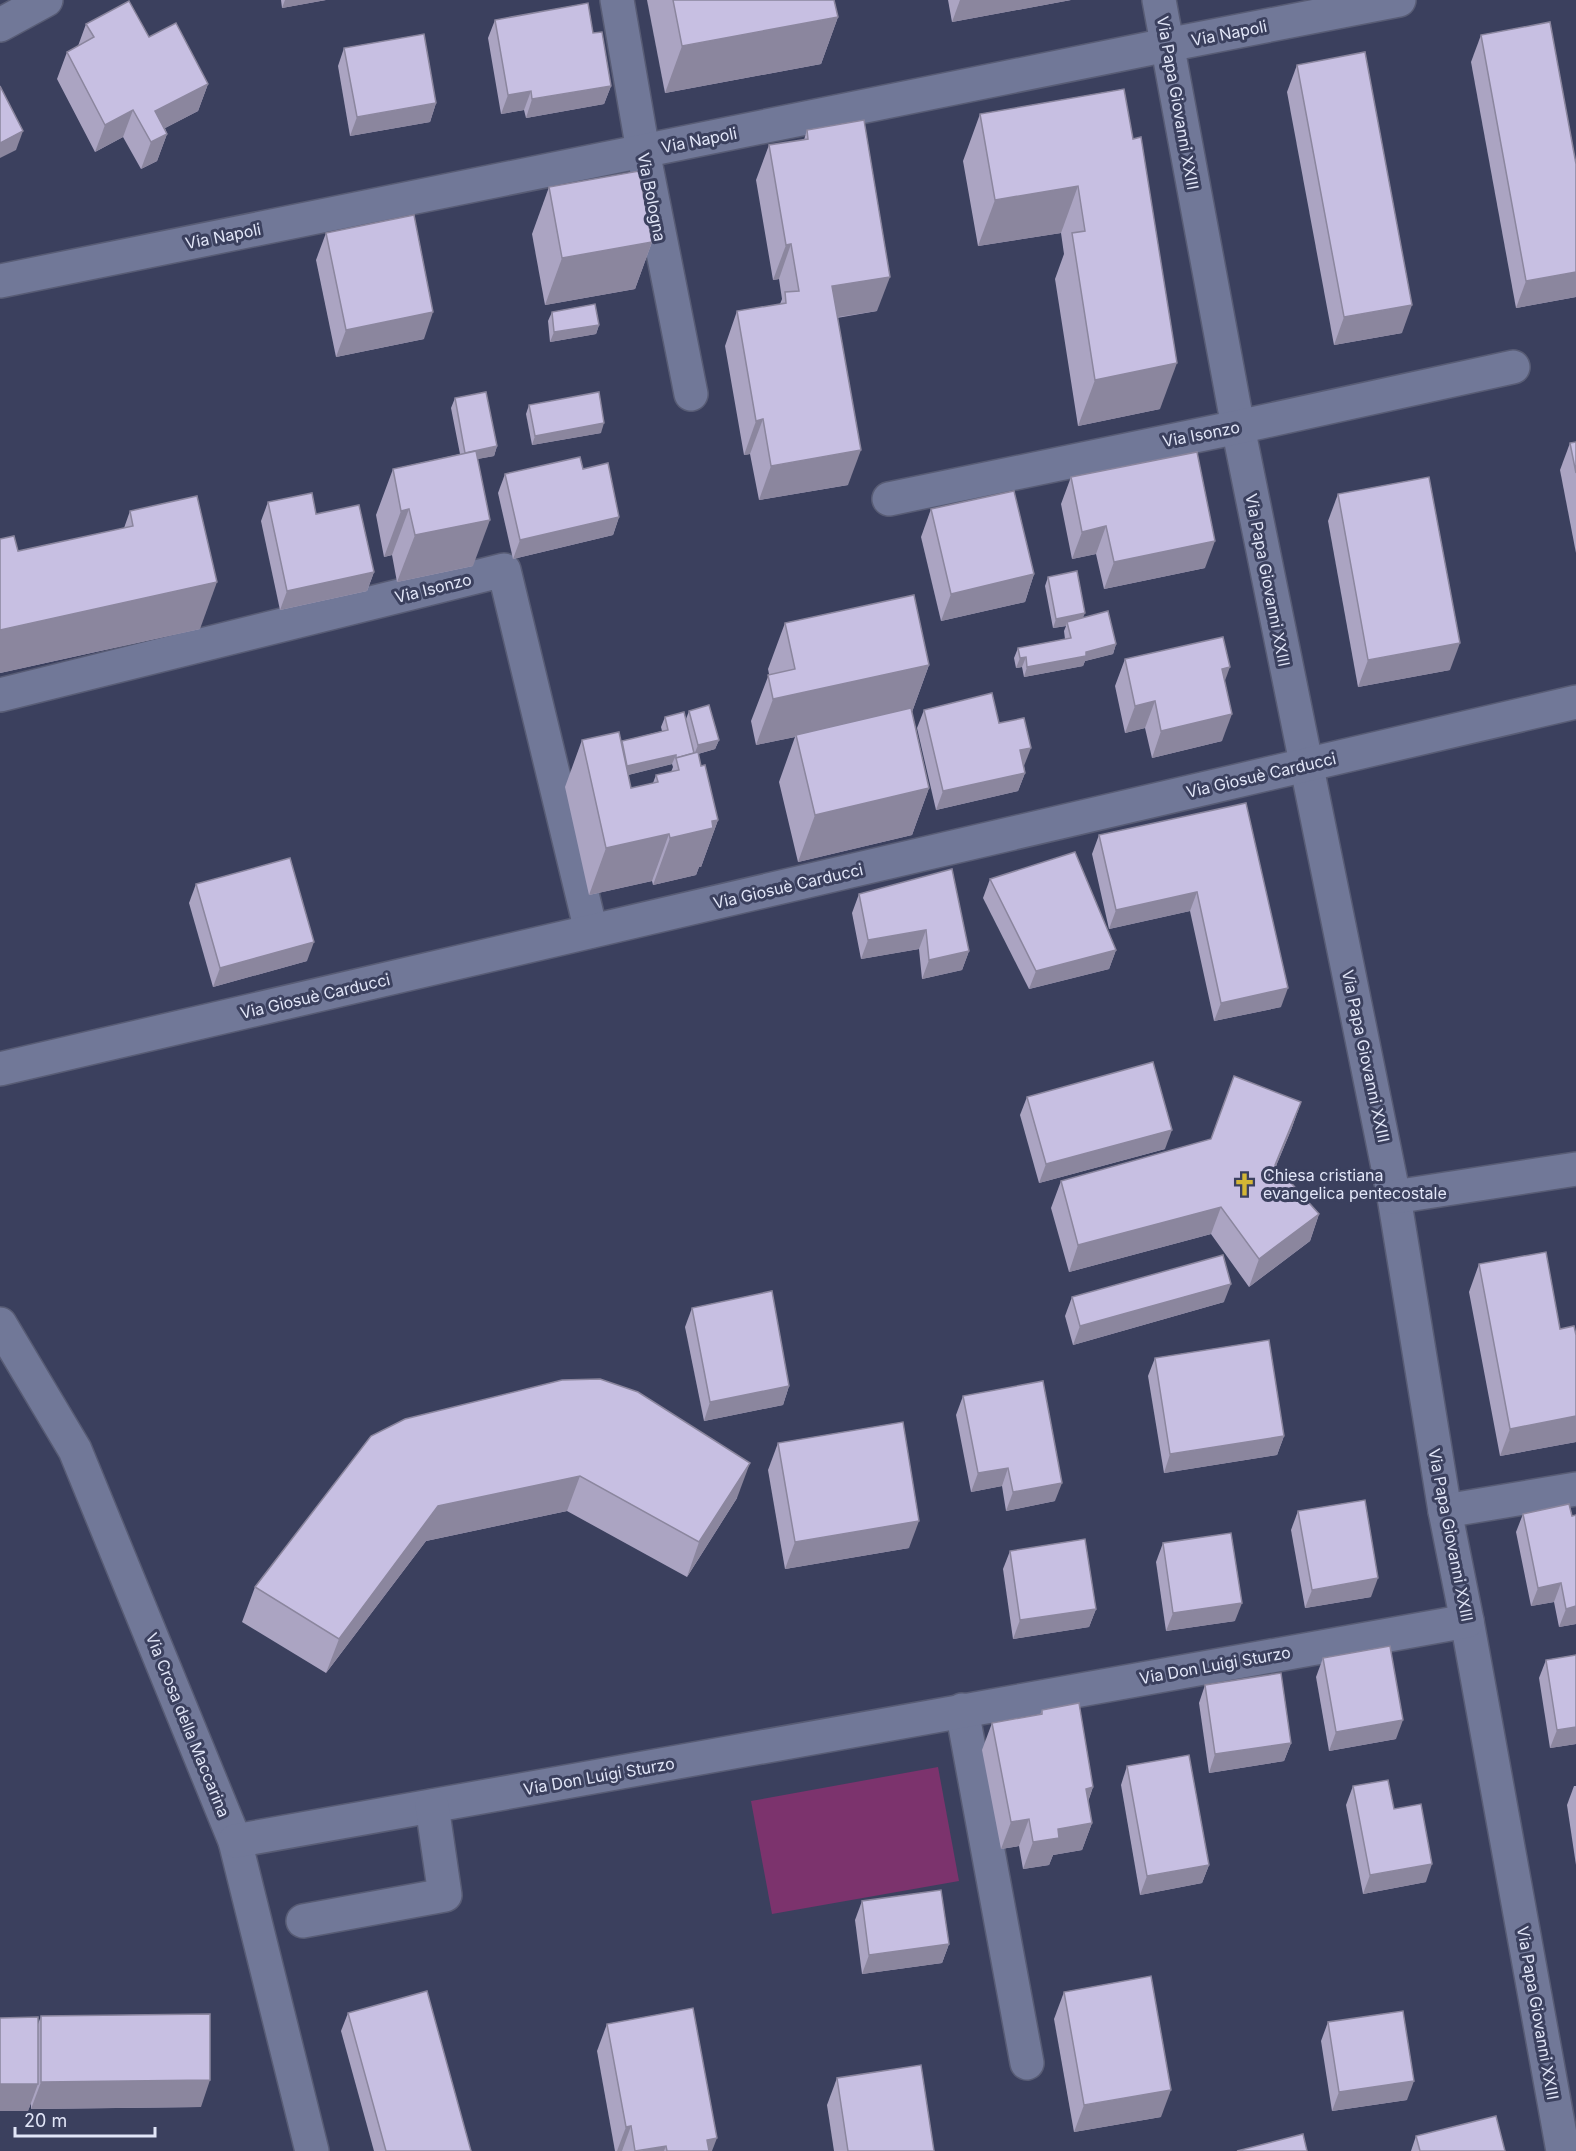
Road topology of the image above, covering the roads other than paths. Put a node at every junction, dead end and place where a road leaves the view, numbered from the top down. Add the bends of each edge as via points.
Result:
1 (46, 0) edge
2 (617, 0) edge
3 (1159, 0) edge
4 (1399, 0) edge
5 (0, 24) edge
6 (1167, 45) junction
7 (643, 151) junction
8 (0, 281) edge
9 (1514, 367) dead end
10 (691, 394) dead end
11 (1238, 427) junction
12 (889, 499) dead end
13 (0, 695) edge
14 (1576, 702) edge
15 (1306, 766) junction
16 (591, 932) junction
17 (0, 1069) edge
18 (1576, 1169) edge
19 (1394, 1197) junction
20 (0, 1324) edge
21 (1576, 1489) edge
22 (1445, 1511) junction
23 (1467, 1621) junction
24 (962, 1710) junction
25 (432, 1806) junction
26 (235, 1841) junction
27 (303, 1921) dead end
28 (1027, 2063) dead end
29 (312, 2151) edge
30 (1563, 2151) edge

1 - 5 street
2 - 7 street, Via Bologna
3 - 6 street, Via Papa Giovanni XXIII
4 - 6 street, Via Napoli
6 - 7 street, Via Napoli
6 - 11 street, Via Papa Giovanni XXIII
7 - 8 street, Via Napoli
7 - 10 street, Via Bologna
9 - 11 street, Via Isonzo
11 - 12 street, Via Isonzo
11 - 15 street, Via Papa Giovanni XXIII
13 - 16 street, Via Isonzo via 504,570
14 - 15 street, Via Giosuè Carducci
15 - 16 street, Via Giosuè Carducci
15 - 19 street, Via Papa Giovanni XXIII
16 - 17 street, Via Giosuè Carducci
18 - 19 street
19 - 22 street, Via Papa Giovanni XXIII
20 - 26 street, Via Crosa della Maccarina via 75,1449
21 - 22 street
22 - 23 street, Via Papa Giovanni XXIII
23 - 24 street, Via Don Luigi Sturzo
23 - 30 street, Via Papa Giovanni XXIII
24 - 25 street, Via Don Luigi Sturzo
24 - 28 street
25 - 26 street, Via Don Luigi Sturzo
25 - 27 street via 445,1895
26 - 29 street, Via Crosa della Maccarina

